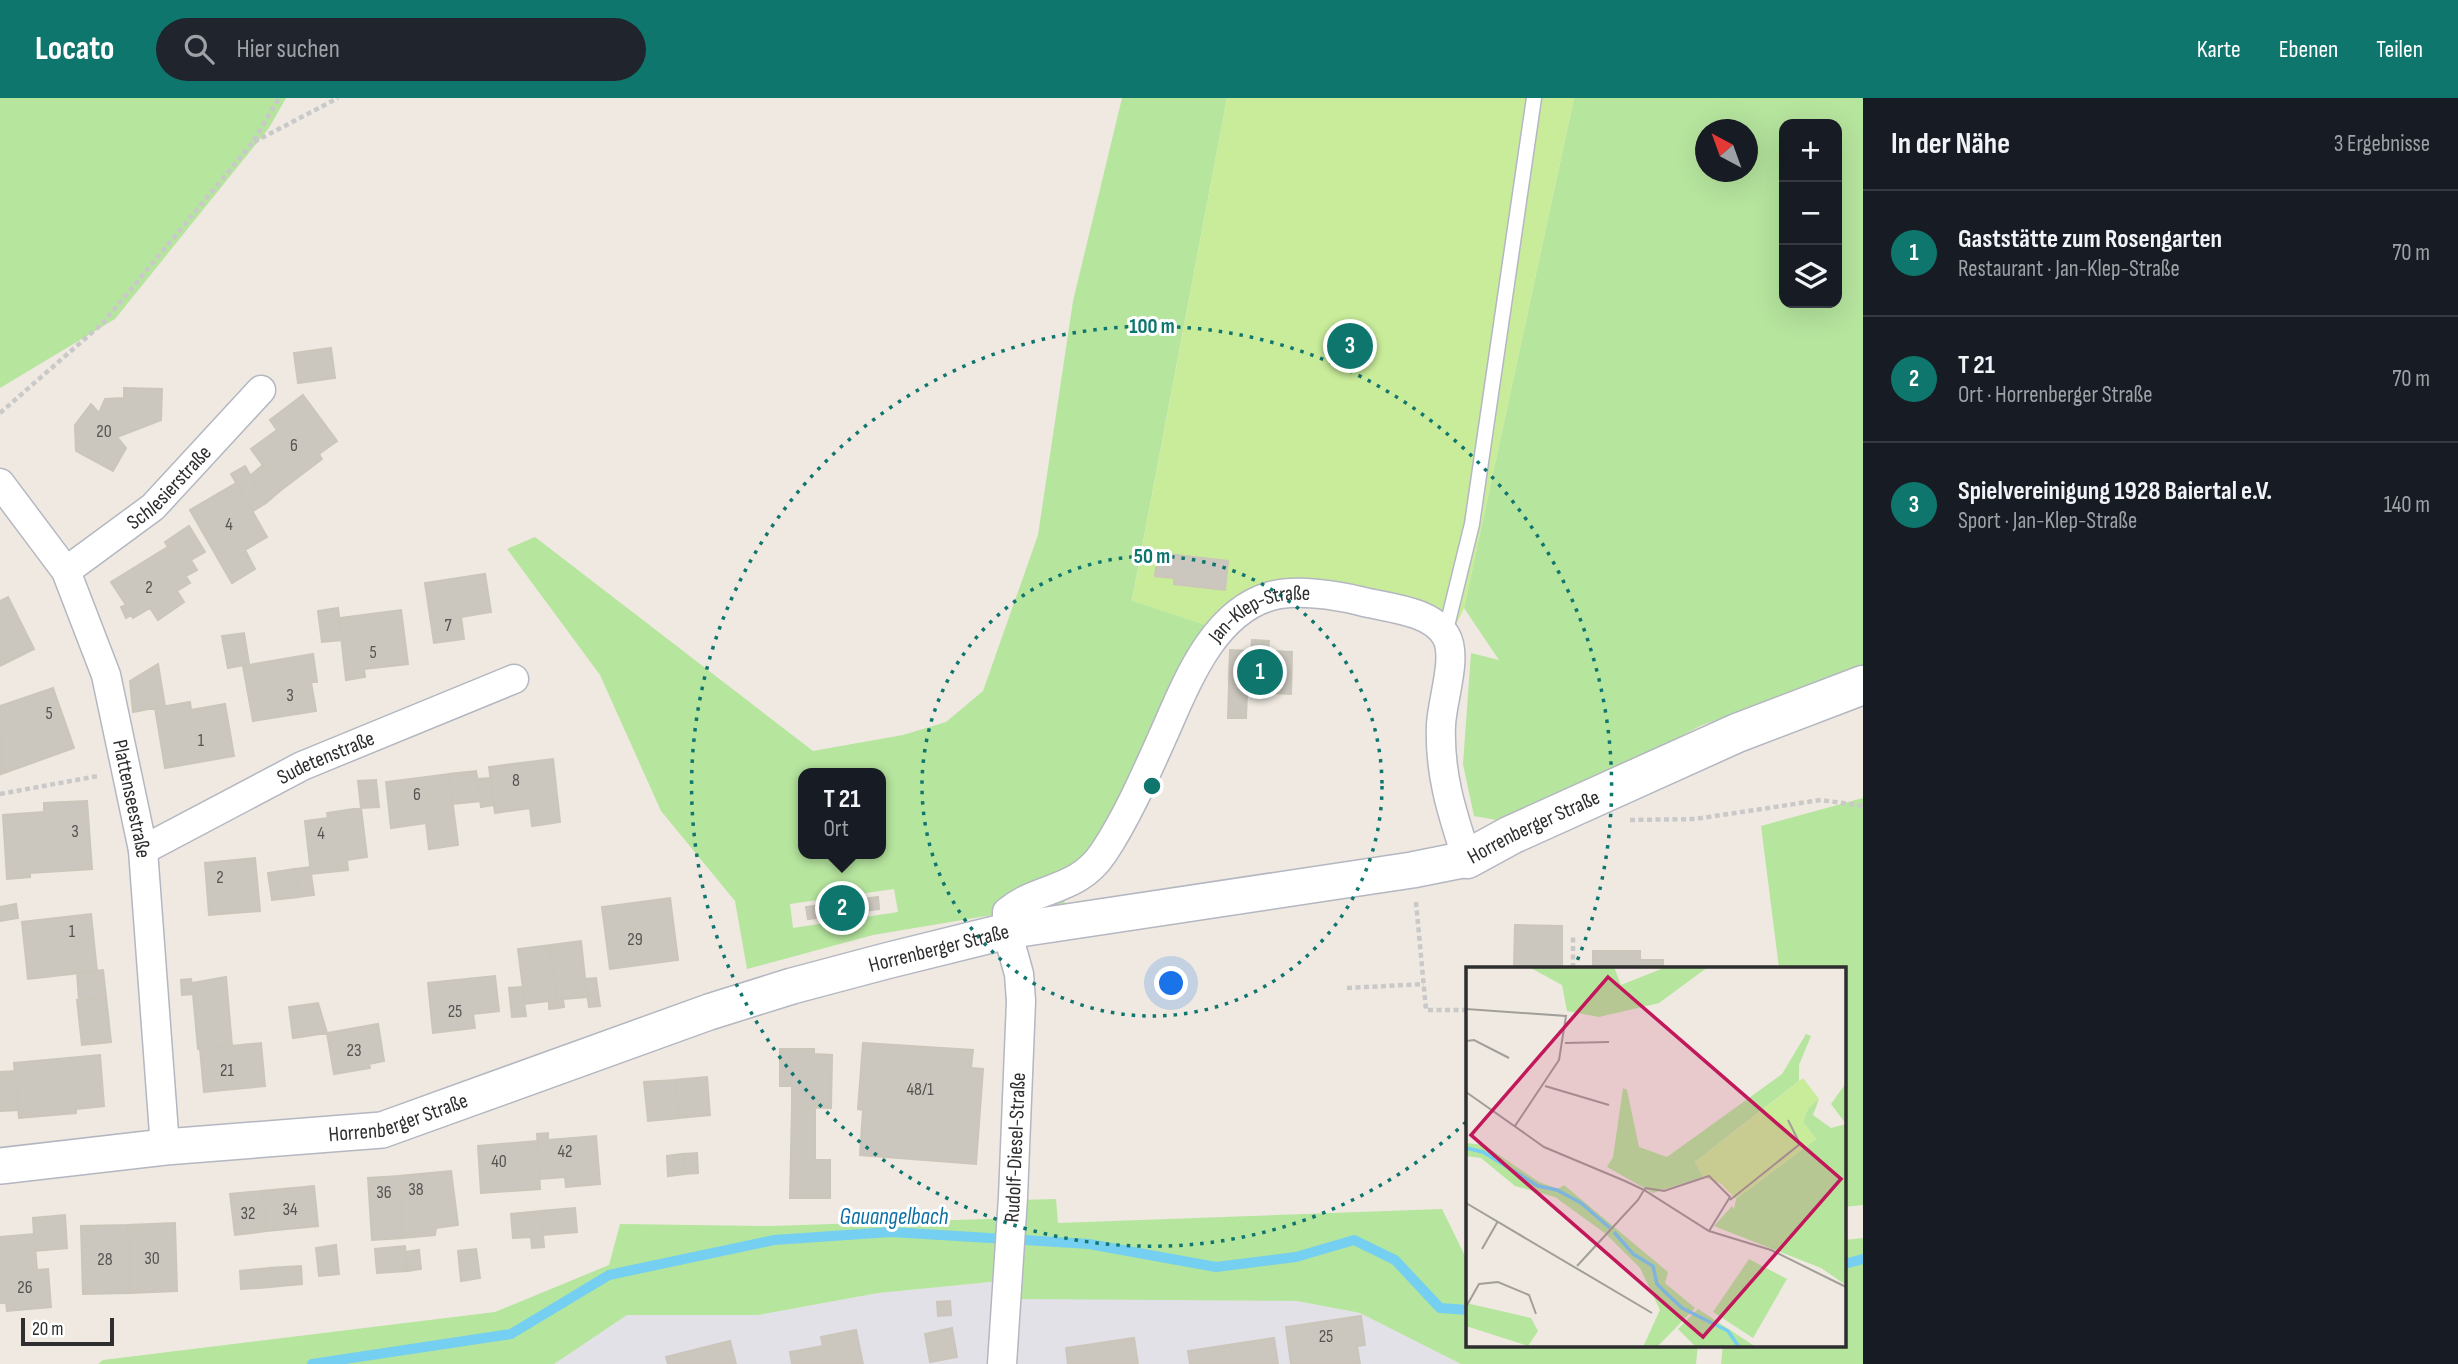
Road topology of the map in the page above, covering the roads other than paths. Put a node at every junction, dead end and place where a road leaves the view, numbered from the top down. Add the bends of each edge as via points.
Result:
1 (1534, 98) edge
2 (261, 390) dead end
3 (0, 483) edge
4 (66, 570) junction
5 (1445, 634) junction
6 (514, 678) dead end
7 (1863, 685) edge
8 (143, 850) junction
9 (1467, 859) junction
10 (1007, 931) junction
11 (165, 1147) junction
12 (0, 1166) edge
13 (1002, 1364) edge

1 - 5 lane via 1472,524
2 - 4 street, Schlesierstraße via 153,508
3 - 4 street, Plattenseestraße
4 - 8 street, Plattenseestraße via 106,675
5 - 9 street via 1452,649 1441,722 1441,758 1446,793
5 - 10 street, Jan-Klep-Straße via 1427,618 1329,593 1273,595 1250,605 1207,647 1185,684 1104,853 1065,885 1019,902 1007,912
6 - 8 street, Sudetenstraße via 302,766
7 - 9 main road, Horrenberger Straße via 1737,733
8 - 11 street, Plattenseestraße
9 - 10 street, Horrenberger Straße
10 - 11 street, Horrenberger Straße via 709,1012 382,1130
10 - 13 street, Rudolf-Diesel-Straße via 1021,1001
11 - 12 street, Horrenberger Straße

